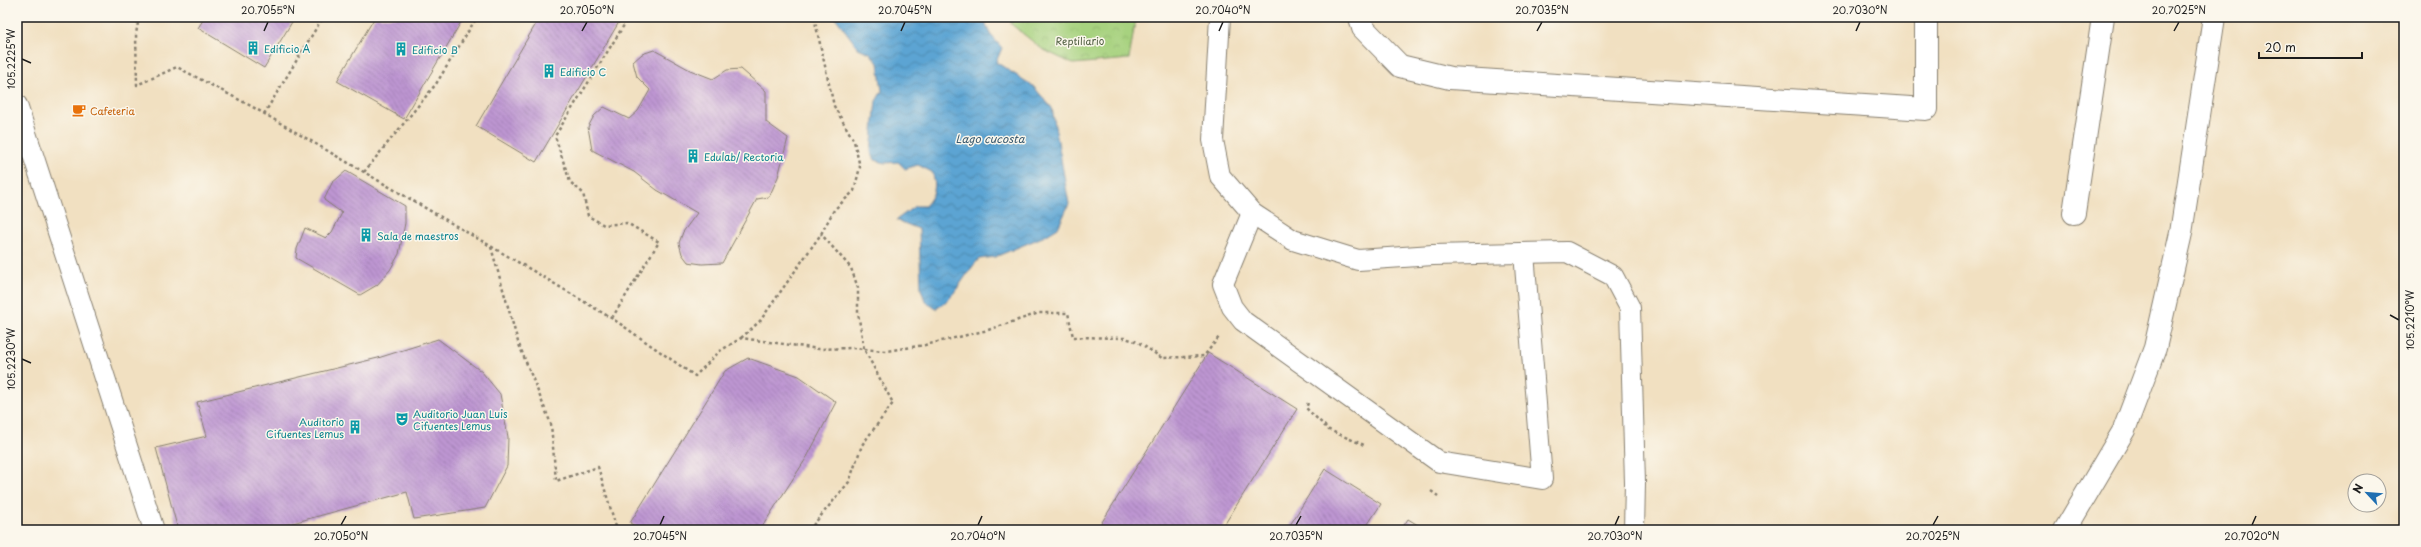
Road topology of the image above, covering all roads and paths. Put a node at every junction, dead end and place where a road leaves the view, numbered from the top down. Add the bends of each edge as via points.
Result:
1 (139, 17) edge
2 (323, 17) edge
3 (477, 17) edge
4 (629, 17) edge
5 (814, 17) edge
6 (1220, 17) edge
7 (1360, 17) edge
8 (1926, 17) edge
9 (2103, 17) edge
10 (2214, 17) edge
11 (17, 105) edge
12 (264, 114) junction
13 (364, 172) junction
14 (1252, 213) junction
15 (2074, 213) dead end
16 (821, 234) junction
17 (491, 247) junction
18 (1524, 253) junction
19 (612, 318) junction
20 (1223, 332) dead end
21 (741, 338) junction
22 (864, 349) junction
23 (1309, 401) dead end
24 (1370, 449) dead end
25 (1428, 488) dead end
26 (1438, 496) dead end
27 (154, 530) edge
28 (617, 530) edge
29 (809, 530) edge
30 (1634, 530) edge
31 (2064, 530) edge

1 - 12 path via 136,34 137,84 178,67
2 - 12 path
3 - 13 path via 436,84
4 - 19 path via 555,136 570,182 583,193 588,216 604,225 627,224 659,242
5 - 16 path via 834,106 854,141 860,167 854,191 834,210
6 - 14 lane via 1213,140 1220,176
7 - 8 street via 1363,28 1400,66 1450,78 1926,109
9 - 15 street
10 - 31 street via 2180,233 2155,348 2124,430
11 - 27 lane
12 - 13 path
13 - 17 path
14 - 18 lane via 1294,240 1358,260
14 - 18 lane via 1224,284 1232,307 1243,321 1439,462 1542,478
16 - 21 path via 760,321
16 - 22 path via 851,268 858,288 858,313
17 - 19 path
17 - 28 path via 518,342 551,424 556,481 598,467
18 - 30 lane via 1567,252 1613,276 1630,308
19 - 21 path via 695,376 720,351
20 - 22 path via 1204,356 1162,358 1138,342 1125,338 1073,337 1068,314 1039,313 988,330 925,345 886,351
21 - 22 path via 819,349
22 - 29 path via 892,403 862,445 848,482
23 - 24 path via 1306,408 1329,430
25 - 26 path

